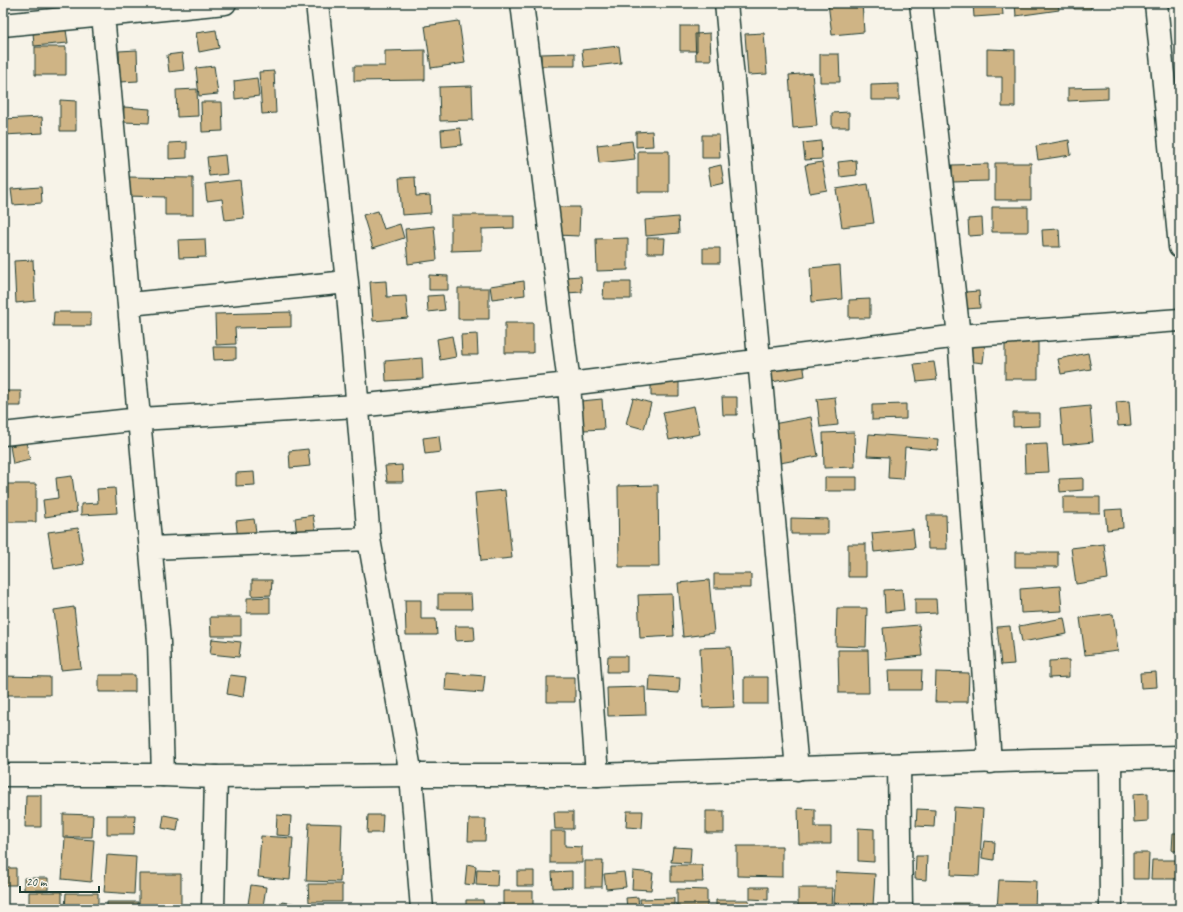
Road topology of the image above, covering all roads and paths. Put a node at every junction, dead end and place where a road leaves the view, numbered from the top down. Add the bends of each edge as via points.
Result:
1 (318, 3) edge
2 (522, 3) edge
3 (726, 3) edge
4 (921, 3) edge
5 (1156, 3) edge
6 (212, 4) edge
7 (103, 10) edge
8 (3, 25) edge
9 (1171, 60) edge
10 (1180, 247) edge
11 (347, 282) junction
12 (130, 304) junction
13 (1180, 320) edge
14 (959, 336) junction
15 (758, 361) junction
16 (568, 384) junction
17 (358, 406) junction
18 (140, 419) junction
19 (3, 434) edge
20 (369, 539) junction
21 (151, 548) junction
22 (1180, 758) edge
23 (1110, 759) junction
24 (990, 762) junction
25 (899, 765) junction
26 (797, 769) junction
27 (3, 775) edge
28 (163, 775) junction
29 (411, 775) junction
30 (597, 775) junction
31 (216, 777) junction
32 (213, 909) edge
33 (422, 909) edge
34 (901, 909) edge
35 (1111, 909) edge

1 - 11 street
2 - 16 street
3 - 15 street
4 - 14 street
5 - 9 street
6 - 7 street
7 - 8 street
7 - 12 street
9 - 10 street
11 - 12 street
11 - 17 street
12 - 18 street
13 - 14 street
14 - 15 street
14 - 24 street
15 - 16 street
15 - 26 street
16 - 17 street
16 - 30 street
17 - 18 street
17 - 20 street
18 - 19 street
18 - 21 street
20 - 21 street
20 - 29 street
21 - 28 street via 159,642
22 - 23 street
23 - 24 street
23 - 35 street
24 - 25 street
25 - 26 street
25 - 34 street
26 - 30 street
27 - 28 street
28 - 31 street
29 - 30 street
29 - 31 street
29 - 33 street
31 - 32 street

